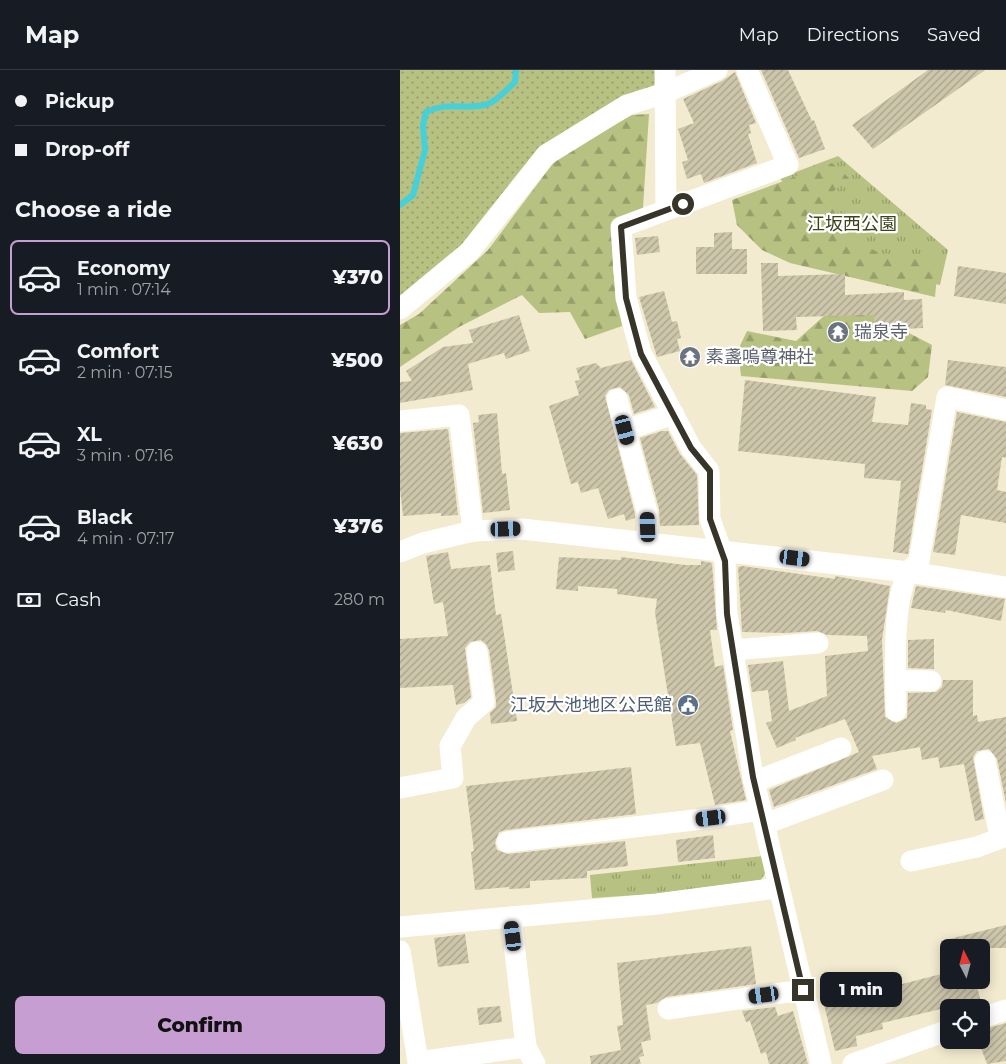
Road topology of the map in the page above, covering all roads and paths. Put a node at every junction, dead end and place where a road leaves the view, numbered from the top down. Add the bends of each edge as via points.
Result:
1 (665, 70) edge
2 (717, 70) edge
3 (747, 70) edge
4 (664, 93) junction
5 (666, 210) junction
6 (400, 309) edge
7 (617, 399) dead end
8 (1006, 410) edge
9 (674, 414) junction
10 (400, 421) edge
11 (625, 430) junction
12 (473, 531) junction
13 (648, 542) junction
14 (719, 549) junction
15 (400, 552) edge
16 (909, 572) junction
17 (1006, 587) edge
18 (818, 643) dead end
19 (733, 650) junction
20 (477, 652) dead end
21 (896, 680) junction
22 (931, 681) dead end
23 (896, 711) dead end
24 (841, 748) dead end
25 (985, 761) dead end
26 (883, 780) dead end
27 (754, 782) junction
28 (400, 788) edge
29 (763, 817) junction
30 (1003, 836) edge
31 (507, 842) dead end
32 (911, 860) dead end
33 (777, 888) junction
34 (511, 918) junction
35 (400, 928) edge
36 (400, 951) edge
37 (803, 990) junction
38 (668, 1009) dead end
39 (1006, 1010) edge
40 (990, 1015) edge
41 (940, 1033) edge
42 (530, 1055) edge
43 (821, 1064) edge
44 (853, 1064) edge

1 - 4 street
2 - 4 street
3 - 5 street via 788,165
4 - 5 street
4 - 6 street via 626,105 546,155 469,252
5 - 9 street via 621,227 626,298 641,354
7 - 11 street
8 - 16 street via 947,397 919,561
9 - 11 street
9 - 14 street via 691,448 710,471 710,519
10 - 12 street via 459,415
11 - 13 street via 647,512
12 - 13 street via 522,529
12 - 15 street
13 - 14 street
14 - 16 street
14 - 19 street via 725,561 727,614
16 - 17 street
16 - 21 street via 902,588 897,617
18 - 19 street
19 - 27 street
20 - 28 street via 484,702 466,718 450,746 453,778
21 - 22 street
21 - 23 street
24 - 27 street
25 - 30 street
26 - 29 street
27 - 29 street
29 - 31 street via 711,818
29 - 33 street
30 - 32 street via 977,847
33 - 34 street
33 - 37 street
34 - 35 street
34 - 42 street
36 - 42 street via 418,1062
37 - 38 street
37 - 43 street
39 - 40 street
41 - 44 street

